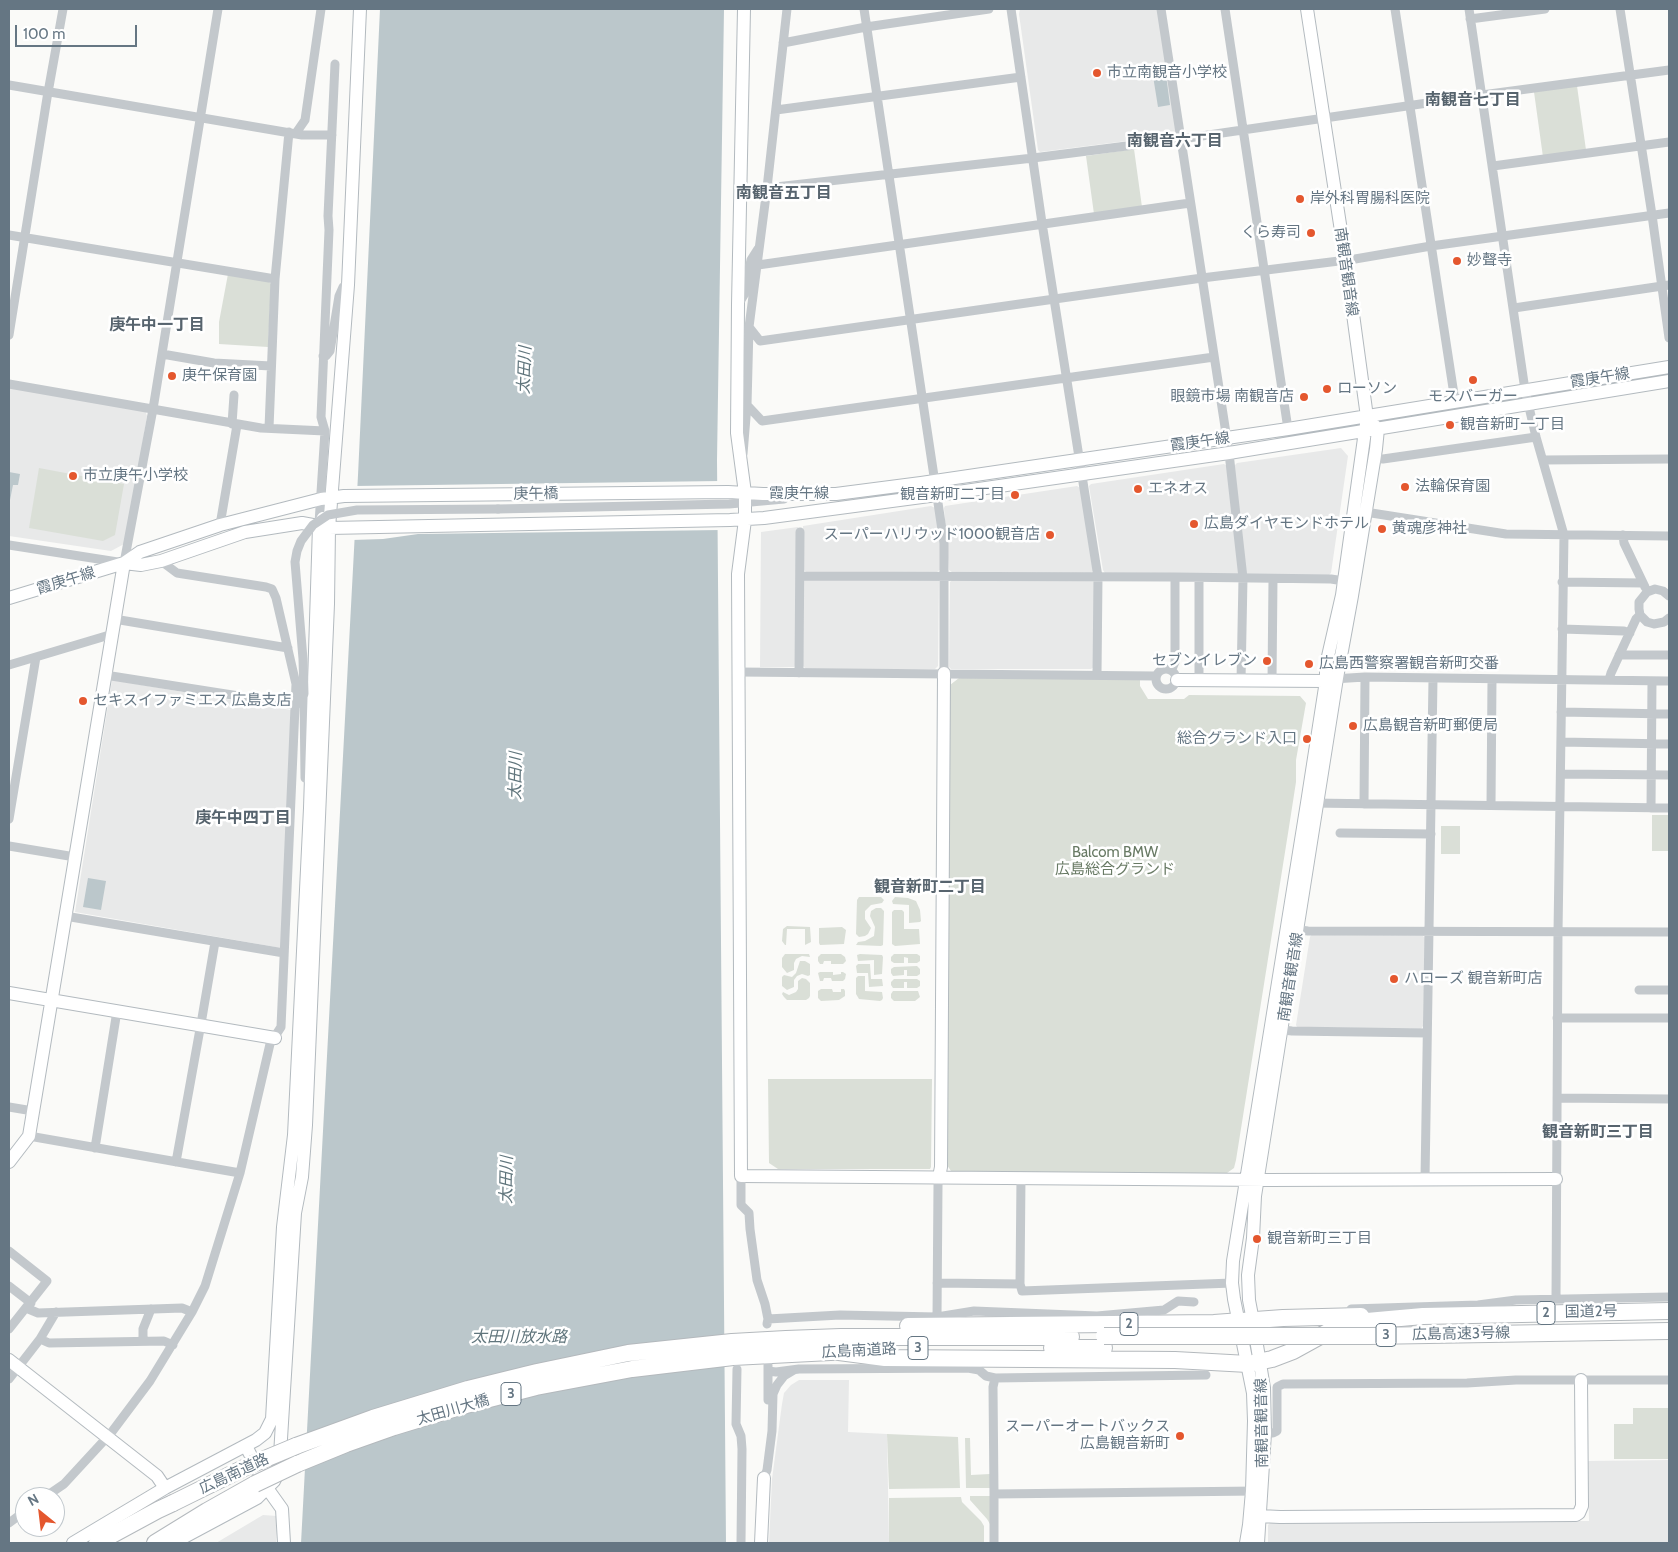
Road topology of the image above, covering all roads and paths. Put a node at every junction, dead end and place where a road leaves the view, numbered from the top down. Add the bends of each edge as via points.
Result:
1 (63, 9) edge
2 (218, 9) edge
3 (321, 9) edge
4 (360, 9) edge
5 (744, 9) edge
6 (786, 9) edge
7 (864, 9) edge
8 (989, 9) edge
9 (1011, 9) edge
10 (1161, 9) edge
11 (1225, 9) edge
12 (1307, 9) edge
13 (1395, 9) edge
14 (1469, 9) edge
15 (1545, 9) edge
16 (1620, 9) edge
17 (1470, 19) junction
18 (866, 27) junction
19 (783, 43) junction
20 (335, 64) dead end
21 (1669, 70) edge
22 (1630, 75) junction
23 (1021, 77) junction
24 (9, 85) edge
25 (49, 92) junction
26 (1482, 95) junction
27 (876, 97) junction
28 (1410, 106) junction
29 (776, 110) junction
30 (200, 118) junction
31 (1323, 118) junction
32 (1243, 130) junction
33 (292, 133) junction
34 (332, 135) junction
35 (1181, 139) junction
36 (1669, 142) edge
37 (1641, 146) junction
38 (1033, 158) junction
39 (1493, 166) junction
40 (888, 175) junction
41 (768, 188) junction
42 (1190, 203) junction
43 (1669, 213) edge
44 (1652, 215) junction
45 (1042, 223) junction
46 (9, 235) edge
47 (1503, 237) junction
48 (25, 238) junction
49 (899, 245) junction
50 (760, 246) junction
51 (1431, 246) junction
52 (1345, 259) junction
53 (176, 263) junction
54 (758, 265) junction
55 (1264, 270) junction
56 (275, 278) junction
57 (1202, 278) junction
58 (348, 285) junction
59 (1666, 286) edge
60 (1055, 299) junction
61 (738, 304) junction
62 (1514, 308) junction
63 (910, 320) junction
64 (749, 327) junction
65 (9, 335) edge
66 (1669, 338) edge
67 (162, 354) junction
68 (323, 356) junction
69 (1214, 357) junction
70 (272, 366) junction
71 (1669, 367) edge
72 (1067, 378) junction
73 (1669, 381) edge
74 (9, 384) edge
75 (1525, 390) junction
76 (234, 395) dead end
77 (922, 398) junction
78 (1455, 401) junction
79 (1528, 404) junction
80 (746, 405) junction
81 (153, 410) junction
82 (1367, 417) junction
83 (235, 424) junction
84 (269, 428) junction
85 (1288, 429) junction
86 (1371, 430) junction
87 (324, 431) junction
88 (1536, 437) junction
89 (1227, 438) junction
90 (1229, 453) junction
91 (1374, 458) junction
92 (1079, 459) junction
93 (1669, 459) edge
94 (1543, 460) junction
95 (742, 462) junction
96 (1082, 474) junction
97 (934, 482) junction
98 (937, 495) junction
99 (332, 498) junction
100 (729, 498) junction
101 (745, 498) junction
102 (1365, 512) junction
103 (745, 520) junction
104 (220, 525) junction
105 (324, 527) junction
106 (800, 532) dead end
107 (1564, 535) junction
108 (1622, 536) junction
109 (1669, 536) edge
110 (9, 545) edge
111 (161, 561) junction
112 (124, 563) junction
113 (800, 576) junction
114 (945, 576) junction
115 (1098, 577) junction
116 (1175, 577) junction
117 (1199, 578) junction
118 (1243, 578) junction
119 (1273, 579) junction
120 (1344, 581) junction
121 (1562, 582) junction
122 (1645, 588) junction
123 (1667, 591) edge
124 (9, 598) edge
125 (1640, 615) junction
126 (1669, 618) edge
127 (114, 619) junction
128 (1562, 629) junction
129 (1630, 633) junction
130 (111, 637) junction
131 (288, 648) junction
132 (1619, 655) junction
133 (1669, 655) edge
134 (36, 657) junction
135 (9, 665) edge
136 (739, 672) junction
137 (799, 673) junction
138 (944, 673) junction
139 (1097, 674) junction
140 (105, 675) junction
141 (1174, 675) junction
142 (1156, 676) junction
143 (1365, 677) junction
144 (1332, 679) junction
145 (1433, 679) junction
146 (1492, 679) junction
147 (1561, 680) junction
148 (1609, 680) junction
149 (1199, 681) junction
150 (1241, 681) junction
151 (1272, 681) junction
152 (1652, 681) junction
153 (1669, 681) edge
154 (296, 705) junction
155 (1561, 712) junction
156 (1652, 713) junction
157 (1669, 714) edge
158 (1561, 742) junction
159 (1651, 744) junction
160 (1669, 744) edge
161 (1561, 774) junction
162 (1651, 774) junction
163 (1669, 775) edge
164 (1313, 803) junction
165 (1364, 804) junction
166 (1432, 805) junction
167 (1491, 805) junction
168 (1560, 806) junction
169 (310, 808) junction
170 (1651, 808) junction
171 (1669, 808) edge
172 (9, 819) edge
173 (1340, 833) dead end
174 (1431, 834) junction
175 (9, 846) edge
176 (75, 857) junction
177 (65, 916) junction
178 (1292, 929) junction
179 (1429, 932) junction
180 (1558, 932) junction
181 (1669, 932) edge
182 (215, 942) junction
183 (284, 953) junction
184 (1639, 990) dead end
185 (1669, 990) edge
186 (9, 993) edge
187 (51, 1000) junction
188 (117, 1011) junction
189 (1558, 1018) junction
190 (1669, 1018) edge
191 (201, 1024) junction
192 (1276, 1029) junction
193 (1427, 1033) junction
194 (275, 1038) junction
195 (1557, 1098) junction
196 (1669, 1100) edge
197 (9, 1107) edge
198 (33, 1111) junction
199 (29, 1136) junction
200 (95, 1148) junction
201 (9, 1162) edge
202 (176, 1162) junction
203 (240, 1174) junction
204 (741, 1176) junction
205 (939, 1177) junction
206 (1021, 1177) junction
207 (1252, 1179) junction
208 (1556, 1179) junction
209 (1425, 1180) junction
210 (9, 1251) edge
211 (937, 1283) junction
212 (1232, 1283) junction
213 (1020, 1284) junction
214 (9, 1286) edge
215 (1669, 1298) edge
216 (1556, 1299) junction
217 (1194, 1302) dead end
218 (28, 1305) junction
219 (151, 1309) junction
220 (1669, 1311) edge
221 (56, 1312) junction
222 (192, 1312) junction
223 (1030, 1313) junction
224 (1423, 1316) junction
225 (937, 1317) junction
226 (1312, 1317) junction
227 (1246, 1321) junction
228 (10, 1324) edge
229 (1018, 1325) junction
230 (1669, 1331) edge
231 (1669, 1336) edge
232 (40, 1339) junction
233 (143, 1341) junction
234 (1104, 1342) junction
235 (173, 1344) junction
236 (734, 1350) junction
237 (839, 1352) junction
238 (628, 1354) joint
239 (1254, 1362) junction
240 (13, 1364) edge
241 (1174, 1366) junction
242 (799, 1368) junction
243 (1206, 1375) dead end
244 (995, 1378) junction
245 (9, 1379) edge
246 (1581, 1380) junction
247 (1669, 1380) edge
248 (1265, 1433) junction
249 (107, 1438) junction
250 (246, 1446) junction
251 (296, 1446) joint
252 (297, 1464) joint
253 (764, 1478) junction
254 (261, 1486) junction
255 (60, 1487) edge
256 (164, 1488) junction
257 (1257, 1491) junction
258 (994, 1494) junction
259 (1260, 1516) junction
260 (73, 1543) edge
261 (98, 1543) edge
262 (155, 1543) edge
263 (173, 1543) edge
264 (284, 1543) edge
265 (741, 1543) edge
266 (761, 1543) edge
267 (994, 1543) edge
268 (1246, 1543) edge
269 (1258, 1543) edge

1 - 25 street
2 - 30 street
3 - 33 street via 305,120
4 - 58 street
5 - 61 street
6 - 19 street
7 - 18 street
8 - 18 street
9 - 23 street
10 - 35 street
11 - 32 street
12 - 31 street, 南観音観音線
13 - 28 street
14 - 17 street
15 - 17 street
16 - 22 street
17 - 26 street
18 - 19 street
18 - 27 street
19 - 29 street
20 - 34 street
21 - 22 street
22 - 26 street
22 - 37 street
23 - 27 street
23 - 38 street
24 - 25 street
25 - 30 street
25 - 48 street
26 - 28 street
26 - 39 street
27 - 29 street
27 - 40 street
28 - 31 street
28 - 51 street
29 - 41 street
30 - 33 street
30 - 53 street
31 - 32 street
31 - 52 street, 南観音観音線
32 - 35 street
32 - 55 street
33 - 34 street
33 - 56 street
34 - 68 street
35 - 38 street
35 - 42 street
36 - 37 street
37 - 39 street
37 - 44 street
38 - 40 street
38 - 45 street
39 - 47 street
40 - 41 street
40 - 49 street
41 - 50 street
42 - 45 street
42 - 57 street
43 - 44 street
44 - 47 street
44 - 59 street
45 - 49 street
45 - 60 street
46 - 48 street
47 - 51 street
47 - 62 street
48 - 53 street
48 - 65 street
49 - 54 street
49 - 63 street
50 - 54 street
50 - 61 street via 751,260 744,295
51 - 52 street
51 - 78 street
52 - 55 street
52 - 82 street, 南観音観音線
53 - 56 street
53 - 67 street
54 - 64 street
55 - 57 street
55 - 85 street
56 - 70 street
57 - 60 street
57 - 69 street
58 - 68 street via 343,287 339,296 330,351
58 - 99 street
59 - 62 street
59 - 66 street
60 - 63 street
60 - 72 street
61 - 95 street via 737,433
62 - 75 street
63 - 64 street via 760,341
63 - 77 street
64 - 80 street
67 - 70 street via 214,364
67 - 81 street
68 - 87 street via 321,417
69 - 72 street
69 - 89 street
70 - 84 street
71 - 75 street, 霞庚午線
72 - 77 street
72 - 92 street
73 - 79 street
74 - 81 street
75 - 78 street, 霞庚午線
75 - 79 street
76 - 83 street
77 - 80 street via 762,421
77 - 97 street
78 - 82 street, 霞庚午線
79 - 86 street
79 - 88 street
80 - 95 street
81 - 83 street
81 - 112 street
82 - 85 street, 霞庚午線
82 - 86 street
83 - 84 street
83 - 104 street
84 - 87 street
85 - 89 street, 霞庚午線
86 - 90 street
86 - 91 street, 南観音観音線
86 - 120 street, 南観音観音線
87 - 99 street
88 - 91 street
88 - 94 street
89 - 90 street
89 - 92 street, 霞庚午線
90 - 96 street
90 - 118 street
91 - 102 street, 南観音観音線
92 - 96 street
92 - 97 street, 霞庚午線
93 - 94 street
94 - 107 street
95 - 101 street
96 - 98 street
96 - 115 street
97 - 98 street
97 - 101 street, 霞庚午線 via 836,494
98 - 103 street
98 - 114 street
99 - 100 street, 庚午橋
99 - 104 street, 庚午橋
99 - 105 street
100 - 101 street, 霞庚午線
100 - 169 street, bridge via 498,509 357,510 328,514 313,524 306,532 295,562 303,659 305,775
101 - 103 street
102 - 107 street via 1506,534
102 - 144 street, 南観音観音線 via 1352,596
103 - 105 street
103 - 136 street via 738,574
104 - 112 street, 庚午橋 via 140,552
105 - 111 street via 302,523 245,532
105 - 169 street
105 - 254 street via 328,604 306,1125 295,1213 279,1471 277,1477
106 - 113 street
107 - 108 street
107 - 121 street
108 - 109 street
108 - 122 street
110 - 112 street
111 - 112 street via 141,565
111 - 131 street via 177,573 272,589
112 - 124 street, 霞庚午線
112 - 127 street
113 - 114 street
113 - 137 street
114 - 115 street
114 - 138 street
115 - 116 street
115 - 139 street
116 - 117 street
116 - 141 street
117 - 118 street
117 - 149 street
118 - 119 street
118 - 150 street
119 - 120 street
119 - 151 street
120 - 144 street, 南観音観音線 via 1326,665
121 - 122 street
121 - 128 street
122 - 123 street
122 - 125 street via 1639,602
125 - 126 street via 1654,624
125 - 129 street
127 - 130 street
127 - 131 street
128 - 129 street
128 - 147 street
129 - 132 street
130 - 134 street
130 - 140 street
131 - 154 street via 296,684
132 - 133 street
132 - 148 street
134 - 135 street
134 - 172 street
136 - 137 street
136 - 204 street
137 - 138 street
138 - 139 street
138 - 205 street
139 - 142 street
140 - 154 street
140 - 176 street
141 - 142 street via 1162,669
141 - 142 street via 1172,687 1164,689 1157,684
141 - 149 street
143 - 144 street
143 - 145 street
143 - 165 street
144 - 151 street
144 - 164 street, 南観音観音線
145 - 146 street
145 - 166 street
146 - 147 street
146 - 167 street
147 - 148 street
147 - 155 street
148 - 152 street
149 - 150 street
150 - 151 street
152 - 153 street
152 - 156 street
154 - 183 street
155 - 156 street
155 - 158 street
156 - 157 street
156 - 159 street
158 - 159 street
158 - 161 street
159 - 160 street
159 - 162 street
161 - 162 street
161 - 168 street
162 - 163 street
162 - 170 street
164 - 165 street
164 - 178 street, 南観音観音線
165 - 166 street
166 - 167 street
166 - 174 street
167 - 168 street
168 - 170 street
168 - 180 street
169 - 250 street via 294,1135 284,1227 274,1404 272,1419 265,1433
170 - 171 street
173 - 174 street
174 - 179 street
175 - 176 street
176 - 177 street
177 - 182 street
177 - 187 street
178 - 179 street
178 - 192 street, 南観音観音線
179 - 180 street
179 - 193 street
180 - 181 street
180 - 189 street
182 - 183 street
182 - 191 street
183 - 194 street via 281,1028
184 - 185 street
186 - 187 street
187 - 188 street
187 - 198 street
188 - 191 street
188 - 200 street
189 - 190 street
189 - 195 street
191 - 194 street
191 - 202 street
192 - 193 street
192 - 207 street, 南観音観音線
193 - 209 street
194 - 203 street via 270,1044
195 - 196 street
195 - 208 street
197 - 198 street
198 - 199 street
199 - 200 street
199 - 201 street
200 - 202 street
202 - 203 street
203 - 222 street via 207,1278
204 - 205 street
204 - 225 street via 741,1204 749,1213 757,1280 768,1322 849,1315
205 - 206 street
205 - 211 street
206 - 207 street
206 - 213 street
207 - 209 street
207 - 212 street, 南観音観音線 via 1233,1260
207 - 227 street, 南観音観音線
208 - 209 street
208 - 216 street
210 - 218 street via 47,1281
211 - 213 street
211 - 225 street
212 - 213 street via 1022,1291
212 - 227 street, 南観音観音線
214 - 218 street
215 - 216 street
216 - 226 street via 1516,1300 1478,1306 1322,1309
217 - 223 street via 1178,1301 1164,1310 1097,1316
218 - 221 street via 38,1312
218 - 228 street
219 - 221 street
219 - 222 street via 182,1308
219 - 233 street via 143,1329
220 - 224 highway, 国道2号 / 2
221 - 232 street
222 - 235 street
223 - 225 street via 974,1311
223 - 229 street via 1025,1322
224 - 226 highway, 国道2号 / 2
224 - 239 highway, 国道2号 / 2 via 1367,1321 1333,1330 1293,1351
226 - 227 highway, 国道2号 / 2
227 - 229 highway, 2
227 - 239 street, 南観音観音線
229 - 236 highway via 840,1327
230 - 234 highway, 広島高速3号線 / 3, bridge
231 - 234 highway, 広島高速3号線 / 3 via 1408,1346
232 - 233 street via 49,1343
232 - 240 street
233 - 235 street
234 - 236 highway, 広島南道路 / 3 via 841,1337
234 - 237 highway, 広島南道路 / 3
235 - 249 street
236 - 237 highway, 広島南道路 / 3
236 - 238 highway, 広島南道路 / 3 via 680,1341
236 - 252 highway, 太田川大橋 / 3 via 536,1387 466,1405 394,1427
236 - 265 street via 736,1424 742,1449
237 - 241 highway via 885,1358
238 - 251 highway, 太田川大橋 / 3 via 468,1389
239 - 241 highway, 2
239 - 248 street, 南観音観音線 via 1264,1388
239 - 257 street, 南観音観音線
240 - 245 street
240 - 249 street
241 - 243 street
241 - 244 street
242 - 244 street via 974,1368
242 - 253 street via 784,1376 773,1394 772,1431
242 - 253 street via 776,1372 768,1368
244 - 258 street
246 - 247 street
246 - 248 street via 1283,1384 1278,1387 1277,1431
246 - 259 street via 1582,1506 1576,1515
248 - 257 street, 南観音観音線
249 - 255 street
249 - 256 street via 157,1476
250 - 254 street
250 - 256 street
251 - 261 highway, 広島南道路 / 3, bridge via 207,1485
252 - 254 highway, 広島南道路 / 3, bridge
253 - 266 street
254 - 262 highway, 3 via 207,1511
254 - 263 street via 257,1498
254 - 264 street via 282,1509
256 - 260 street
257 - 258 street
257 - 259 street, 南観音観音線
257 - 268 street, 南観音観音線
258 - 267 street
259 - 269 street, 南観音観音線

